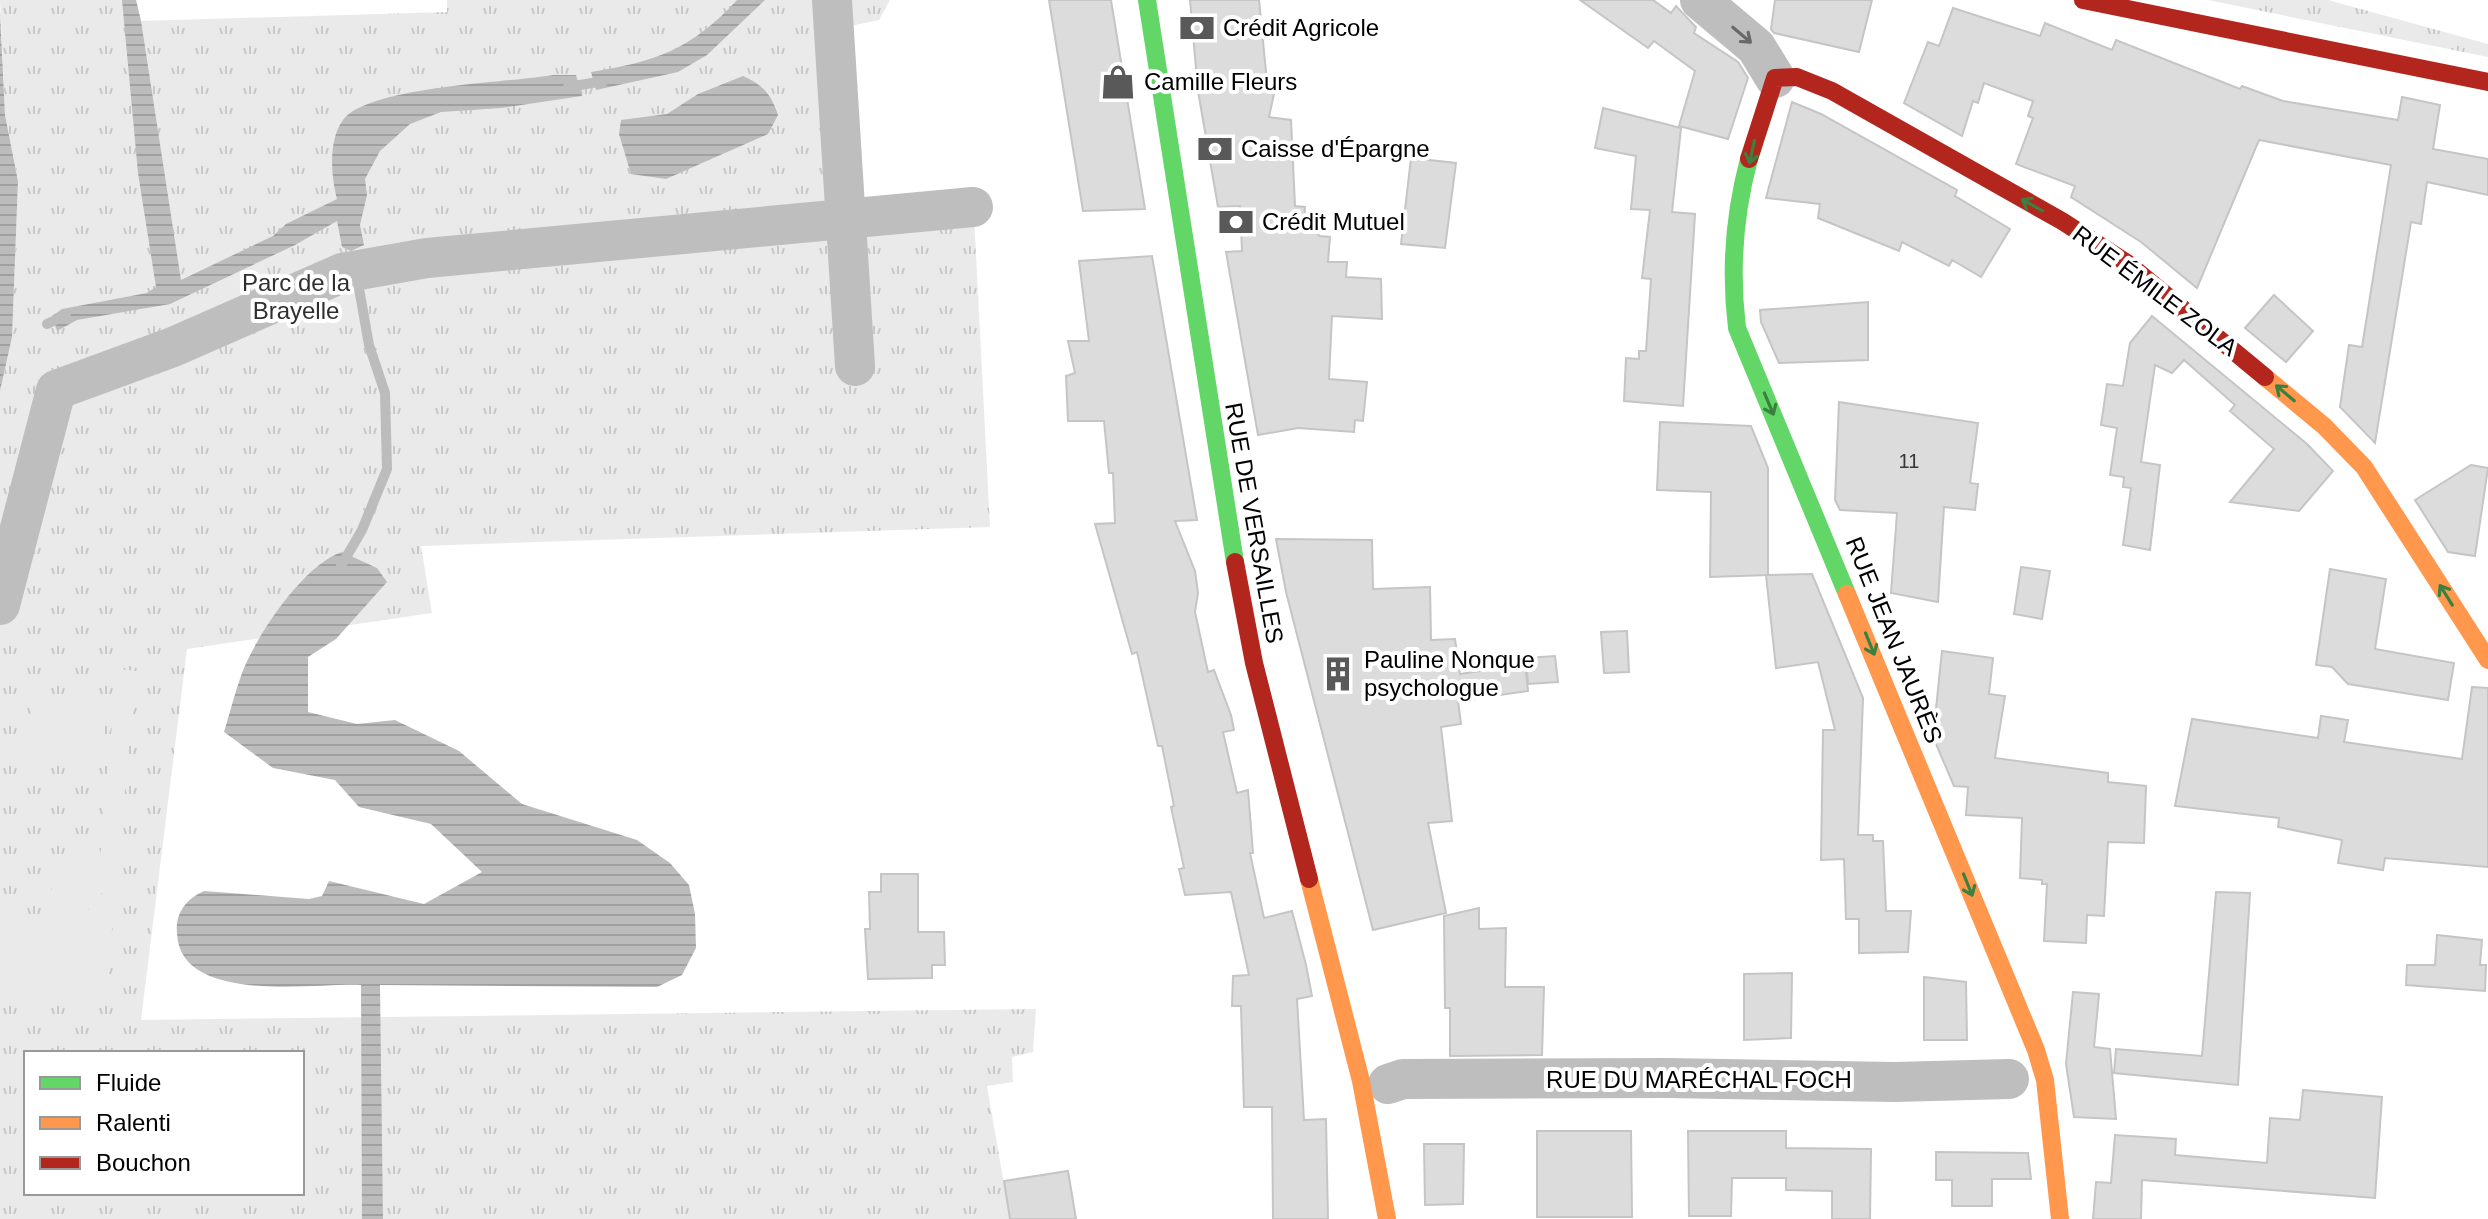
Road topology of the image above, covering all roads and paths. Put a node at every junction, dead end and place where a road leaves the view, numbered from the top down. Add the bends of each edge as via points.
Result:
1 (832, 0) edge
2 (1700, 0) edge
3 (2083, 0) edge
4 (1150, 3) edge
5 (1775, 78) junction
6 (2488, 82) edge
7 (973, 207) dead end
8 (845, 221) junction
9 (855, 366) dead end
10 (0, 605) edge
11 (2488, 660) edge
12 (2009, 1079) dead end
13 (1375, 1086) junction
14 (1387, 1219) edge
15 (2060, 1219) edge

1 - 8 street
2 -> 5 street via 1756,47
3 - 6 street
4 - 13 street, RUE DE VERSAILLES via 1225,508 1254,663 1316,894 1350,1047
11 -> 5 street, RUE ÉMILE ZOLA via 2352,452 2180,304 2083,234 1832,91 1797,77
5 -> 15 street, RUE JEAN JAURÈS via 1759,119 1740,214 1733,293 1737,328 2036,1050 2045,1080
7 - 8 street
8 - 9 street
8 - 10 street via 427,258 361,270 56,390
12 - 13 street, RUE DU MARÉCHAL FOCH via 1403,1079
13 - 14 street, RUE DE VERSAILLES via 1375,1160

